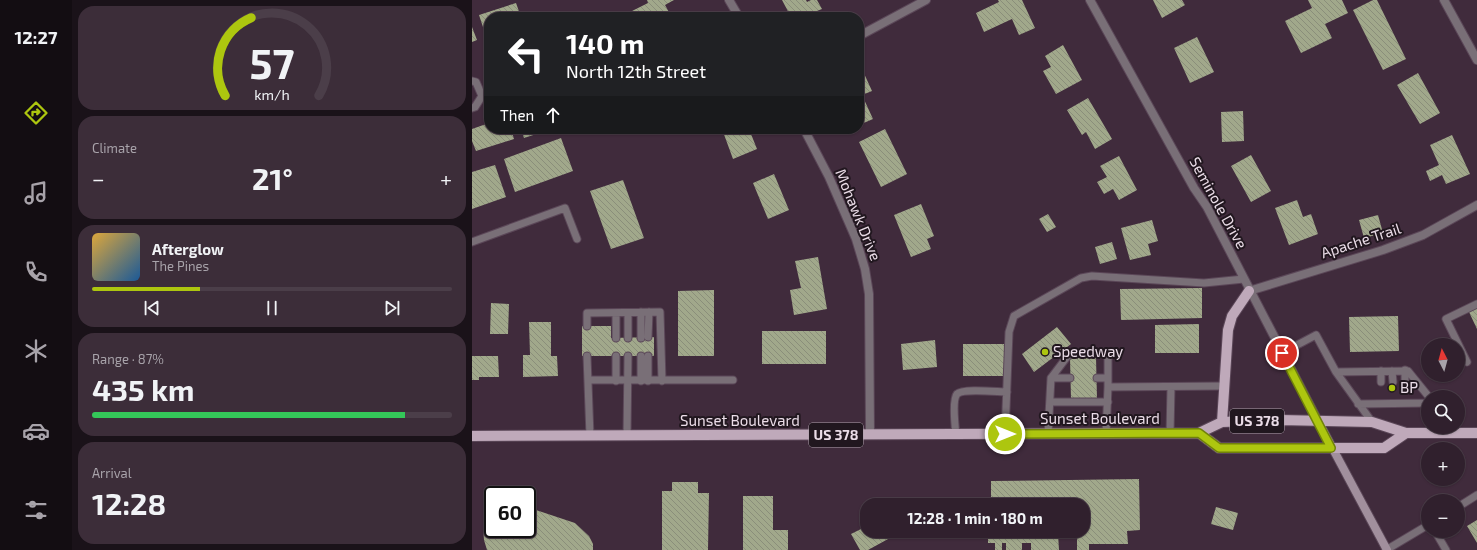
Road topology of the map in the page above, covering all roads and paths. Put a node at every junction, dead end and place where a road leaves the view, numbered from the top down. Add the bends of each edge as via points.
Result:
1 (729, 0) edge
2 (926, 0) edge
3 (1090, 0) edge
4 (1444, 0) edge
5 (736, 12) edge
6 (864, 33) edge
7 (1477, 60) edge
8 (472, 81) edge
9 (472, 108) edge
10 (807, 134) edge
11 (1477, 205) edge
12 (577, 239) dead end
13 (472, 242) edge
14 (1244, 279) junction
15 (1249, 290) junction
16 (1477, 304) edge
17 (616, 312) junction
18 (645, 312) junction
19 (628, 313) junction
20 (587, 326) dead end
21 (616, 338) dead end
22 (628, 338) dead end
23 (645, 338) dead end
24 (1282, 353) junction
25 (587, 356) dead end
26 (616, 356) dead end
27 (628, 356) dead end
28 (645, 356) dead end
29 (1467, 362) dead end
30 (1405, 370) junction
31 (1381, 371) junction
32 (1392, 371) junction
33 (1336, 372) junction
34 (1051, 378) junction
35 (1070, 378) dead end
36 (1097, 378) dead end
37 (1108, 378) junction
38 (588, 380) junction
39 (616, 380) junction
40 (733, 380) dead end
41 (627, 381) junction
42 (644, 381) junction
43 (662, 381) junction
44 (1381, 382) dead end
45 (1392, 382) dead end
46 (1405, 383) dead end
47 (1224, 386) junction
48 (1171, 387) junction
49 (1108, 388) junction
50 (1424, 390) edge
51 (1007, 392) junction
52 (1050, 402) junction
53 (1108, 402) junction
54 (1421, 402) edge
55 (1358, 404) junction
56 (1318, 421) junction
57 (1222, 422) junction
58 (1372, 422) junction
59 (1465, 431) edge
60 (1421, 432) edge
61 (1477, 432) edge
62 (1199, 433) junction
63 (1406, 433) junction
64 (1005, 434) junction
65 (1048, 434) junction
66 (1106, 434) junction
67 (1170, 434) junction
68 (870, 435) junction
69 (956, 435) junction
70 (472, 436) edge
71 (590, 436) junction
72 (627, 436) junction
73 (1331, 448) junction
74 (1477, 495) edge
75 (1465, 503) edge
76 (1421, 529) edge
77 (1439, 538) edge
78 (1386, 550) edge
79 (1446, 550) edge

1 - 5 street
2 - 6 street
3 - 14 street, Seminole Drive via 1207,207
4 - 7 street
8 - 9 lane via 476,82 482,96
10 - 68 street, Mohawk Drive via 830,177 856,239 865,269 869,294
11 - 15 street, Apache Trail via 1416,237 1383,250
12 - 13 lane via 565,208
14 - 15 street, Seminole Drive
14 - 51 lane via 1204,283 1092,276 1081,278 1014,316 1009,332
15 - 24 street, Seminole Drive
15 - 47 main road via 1232,316 1228,330
16 - 29 lane via 1446,319
17 - 19 lane
17 - 20 lane via 587,313
17 - 21 lane
18 - 19 lane
18 - 23 lane
18 - 43 lane via 660,312
19 - 22 lane
24 - 33 lane via 1316,335
24 - 56 street, Seminole Drive
25 - 38 lane
26 - 39 lane
27 - 41 lane
28 - 42 lane
30 - 32 lane
30 - 46 lane
30 - 50 lane via 1408,370
31 - 32 lane
31 - 33 lane
31 - 44 lane
32 - 45 lane
33 - 55 lane
34 - 35 lane
34 - 37 lane via 1070,353 1108,354
34 - 52 lane
36 - 37 lane
37 - 49 lane
38 - 39 lane
38 - 71 lane
39 - 41 lane
40 - 43 lane
41 - 42 lane
41 - 72 lane
42 - 43 lane
47 - 48 lane
47 - 57 main road
48 - 49 lane
48 - 67 lane
49 - 53 lane
51 - 64 lane
51 - 69 lane via 959,393 956,396 954,412
52 - 53 lane
52 - 65 lane
53 - 66 lane
54 - 55 lane via 1393,401
55 - 58 lane
56 - 57 main road, Sunset Boulevard / US 378
56 - 58 main road, Sunset Boulevard / US 378
56 - 73 main road
57 - 62 main road, Sunset Boulevard / US 378
58 - 63 main road, Sunset Boulevard / US 378
59 - 61 main road, Sunset Boulevard / US 378
60 - 63 main road, Sunset Boulevard / US 378
62 - 67 main road, Sunset Boulevard / US 378
62 - 73 main road, US 378 via 1219,448
63 - 73 main road, US 378 via 1384,448
64 - 65 main road, Sunset Boulevard / US 378
64 - 69 main road, Sunset Boulevard / US 378
65 - 66 main road, Sunset Boulevard / US 378
66 - 67 main road, Sunset Boulevard / US 378
68 - 69 main road, Sunset Boulevard / US 378
68 - 72 main road, Sunset Boulevard / US 378
70 - 71 main road, Sunset Boulevard / US 378
71 - 72 main road, Sunset Boulevard / US 378
73 - 78 main road
74 - 75 lane
76 - 78 lane
77 - 79 lane

